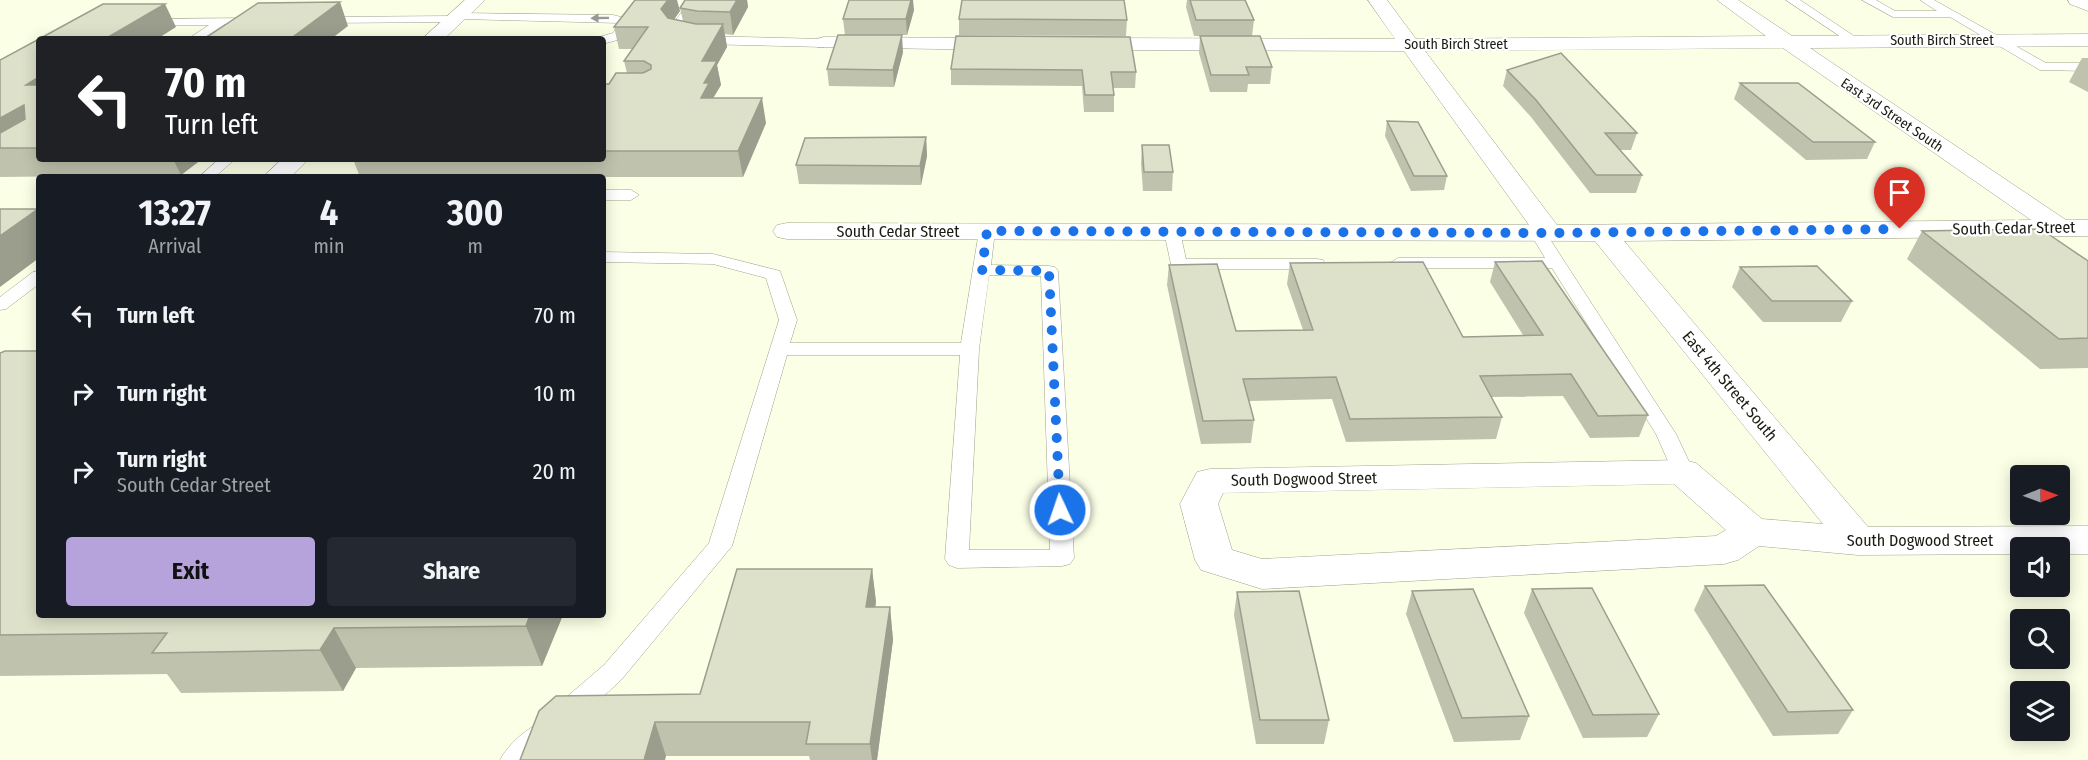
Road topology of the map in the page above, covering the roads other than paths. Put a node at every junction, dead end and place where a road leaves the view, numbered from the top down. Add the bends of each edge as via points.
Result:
1 (476, 0) edge
2 (714, 0) edge
3 (1377, 0) edge
4 (1726, 0) edge
5 (1792, 0) edge
6 (1868, 0) edge
7 (1926, 0) edge
8 (2077, 0) edge
9 (2088, 5) edge
10 (1951, 14) junction
11 (456, 17) junction
12 (270, 20) edge
13 (304, 20) edge
14 (223, 21) junction
15 (141, 22) edge
16 (199, 36) edge
17 (435, 36) edge
18 (606, 39) edge
19 (1854, 40) junction
20 (1998, 40) junction
21 (2088, 40) edge
22 (1784, 41) junction
23 (824, 43) joint
24 (1016, 44) edge
25 (1063, 44) edge
26 (1410, 45) junction
27 (2088, 67) edge
28 (224, 162) edge
29 (294, 162) edge
30 (210, 174) edge
31 (280, 174) edge
32 (606, 195) edge
33 (631, 195) dead end
34 (788, 231) dead end
35 (987, 231) junction
36 (2077, 231) edge
37 (1172, 232) junction
38 (1602, 232) junction
39 (1544, 233) junction
40 (606, 257) edge
41 (1380, 263) edge
42 (1557, 263) junction
43 (1333, 264) edge
44 (982, 270) junction
45 (36, 278) edge
46 (0, 305) edge
47 (779, 349) junction
48 (970, 349) junction
49 (1683, 472) junction
50 (1752, 532) junction
51 (2088, 540) edge
52 (1858, 541) junction
53 (514, 760) edge

1 - 11 street
2 - 23 lane via 690,8 674,31 677,35 701,40
3 - 26 street
4 - 22 street, East 3rd Street South
5 - 19 lane
6 - 10 lane via 1893,14
7 - 10 lane
8 - 9 street
10 - 20 lane
11 - 13 lane
11 - 17 street
18 -> 11 lane via 617,36 625,21
12 - 14 lane
14 - 15 lane
14 - 16 lane
19 - 20 street, South Birch Street
19 - 22 street, South Birch Street
20 - 21 street, South Birch Street
20 - 27 lane via 2044,67
22 - 26 street, South Birch Street
22 - 36 street, East 3rd Street South
23 - 24 street
25 - 26 street, South Birch Street
26 - 39 street
28 - 30 lane
29 - 31 street
32 - 33 lane
34 - 35 street, South Cedar Street
35 - 37 street, South Cedar Street
35 - 44 lane
36 - 38 street, South Cedar Street
37 - 39 street, South Cedar Street
37 - 43 lane via 1179,264
38 - 39 street, South Cedar Street
38 - 52 street, East 4th Street South
39 - 42 lane
40 - 47 lane via 713,259 774,275 788,320
41 - 42 lane
42 - 49 lane via 1666,434
44 - 48 lane
44 - 48 lane via 1049,271 1062,558 957,559
45 - 46 lane
47 - 48 lane
47 - 53 lane via 720,546 613,672
49 - 50 street
49 - 50 street, South Dogwood Street via 1210,481 1199,504 1215,560 1262,573 1724,550
50 - 52 street, South Dogwood Street
51 - 52 street, South Dogwood Street

